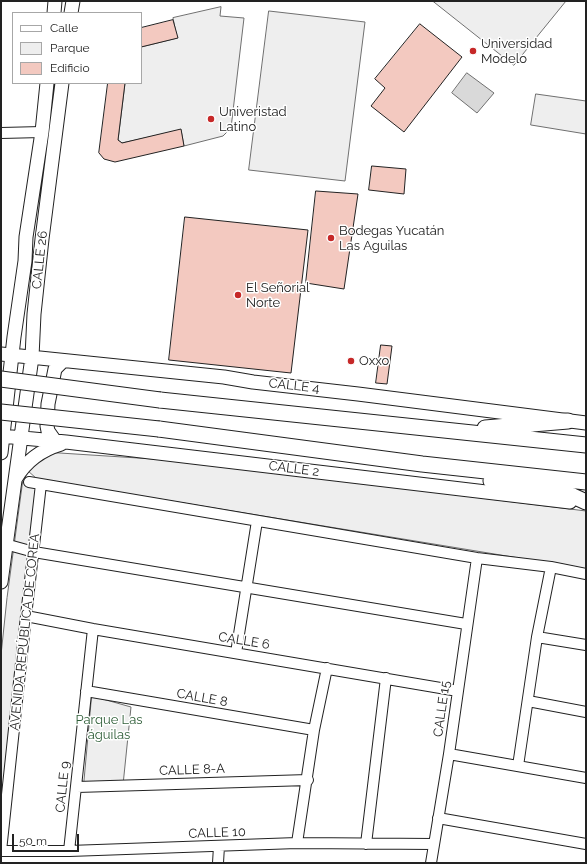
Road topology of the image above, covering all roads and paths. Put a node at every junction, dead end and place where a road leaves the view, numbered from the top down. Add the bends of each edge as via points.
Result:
1 (55, 1) edge
2 (73, 1) edge
3 (54, 12) edge
4 (71, 12) edge
5 (47, 84) edge
6 (62, 84) edge
7 (42, 132) junction
8 (1, 134) edge
9 (7, 354) edge
10 (32, 357) junction
11 (63, 361) junction
12 (1, 379) edge
13 (1, 412) edge
14 (568, 421) junction
15 (586, 423) edge
16 (451, 431) junction
17 (2, 436) edge
18 (21, 438) junction
19 (60, 442) junction
20 (586, 445) edge
21 (1, 453) edge
22 (422, 464) junction
23 (14, 482) junction
24 (29, 482) dead end
25 (586, 482) edge
26 (42, 484) junction
27 (586, 503) edge
28 (258, 521) junction
29 (5, 544) junction
30 (34, 552) junction
31 (476, 558) junction
32 (551, 568) junction
33 (586, 574) edge
34 (1, 582) edge
35 (247, 587) junction
36 (26, 616) junction
37 (466, 624) junction
38 (93, 629) junction
39 (537, 637) junction
40 (586, 646) edge
41 (236, 653) junction
42 (327, 668) junction
43 (386, 678) junction
44 (86, 691) junction
45 (458, 691) junction
46 (528, 701) junction
47 (586, 712) edge
48 (314, 730) junction
49 (449, 754) junction
50 (518, 766) junction
51 (586, 778) edge
52 (308, 780) junction
53 (77, 787) junction
54 (438, 818) junction
55 (298, 843) junction
56 (366, 844) junction
57 (434, 844) junction
58 (586, 844) edge
59 (219, 846) junction
60 (1, 851) edge
61 (69, 851) junction
62 (218, 863) edge
63 (431, 863) edge

1 - 3 main road
2 - 4 main road
5 - 7 main road, CALLE 26
6 - 10 main road, CALLE 26 via 42,239
7 - 8 street
7 - 9 main road, CALLE 26 via 26,237 25,261
9 - 10 main road, CALLE 4
9 - 17 main road
10 - 11 main road, CALLE 4
10 - 18 main road, CALLE 26
11 - 14 main road, CALLE 4 via 224,377
11 - 19 main road via 55,370 48,404 47,426 48,431
12 - 16 highway, bridge via 160,400
13 - 22 highway, bridge via 159,429
14 - 15 main road, CALLE 4
14 - 16 highway
16 - 20 highway
17 - 18 main road, CALLE 2
17 - 21 main road
18 - 19 main road, CALLE 2
18 - 23 main road
19 - 23 main road via 39,453 22,468
19 - 27 main road, CALLE 2
22 - 25 highway
22 - 27 highway via 474,478 573,496
23 - 29 main road
24 - 26 street
26 - 28 street
26 - 30 street, AVENIDA REPÚBLICA DE COREA
28 - 31 street
28 - 35 street
29 - 30 street
29 - 34 main road
30 - 35 street
30 - 36 street, AVENIDA REPÚBLICA DE COREA
31 - 32 street
31 - 37 street, CALLE 15
32 - 33 street
32 - 39 street
35 - 37 street
35 - 41 street
36 - 38 street, CALLE 6
36 - 60 street, AVENIDA REPÚBLICA DE COREA
37 - 45 street, CALLE 15
38 - 41 street, CALLE 6
38 - 44 street, CALLE 9
39 - 40 street
39 - 46 street
41 - 42 street, CALLE 6
42 - 43 street, CALLE 6
42 - 48 street
43 - 45 street, CALLE 6
43 - 56 street
44 - 48 street, CALLE 8
44 - 53 street, CALLE 9
45 - 49 street, CALLE 15
46 - 47 street
46 - 50 street
48 - 52 street
49 - 50 street
49 - 54 street, CALLE 15
50 - 51 street
52 - 53 street, CALLE 8-A
52 - 55 street
53 - 61 street, CALLE 9
54 - 57 street, CALLE 15
54 - 58 street
55 - 56 street, CALLE 10
55 - 59 street, CALLE 10
56 - 57 street, CALLE 10
57 - 63 street, CALLE 15
59 - 61 street, CALLE 10
59 - 62 street
60 - 61 street, CALLE 10

